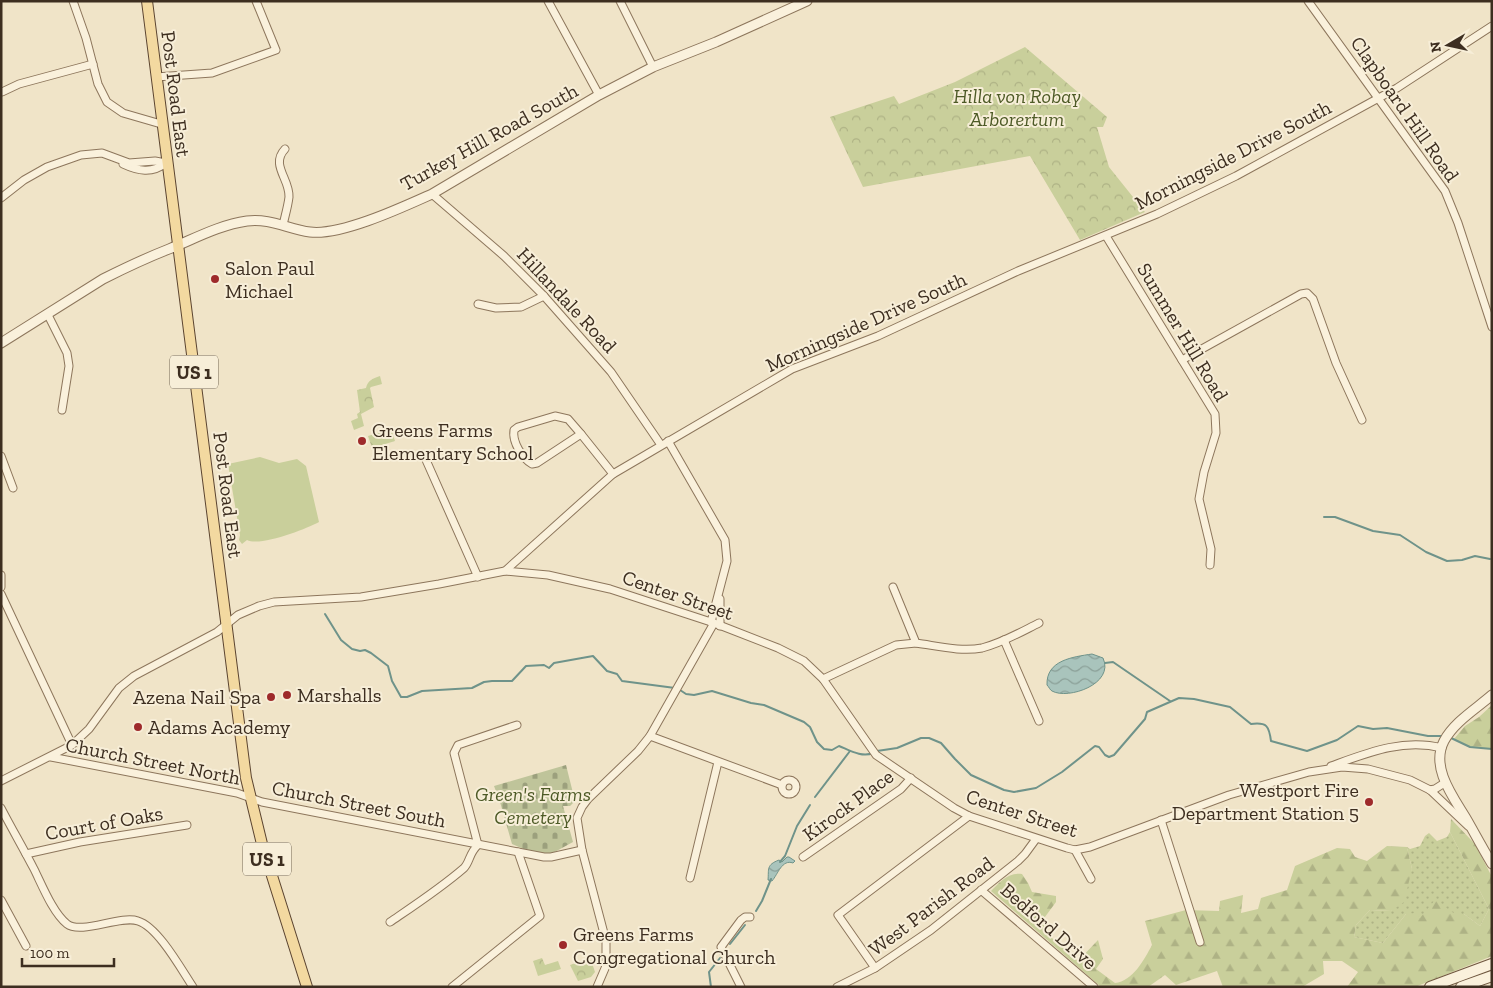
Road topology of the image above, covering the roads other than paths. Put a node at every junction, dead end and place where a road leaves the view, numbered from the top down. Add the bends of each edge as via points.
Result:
1 (73, 1) edge
2 (146, 1) edge
3 (256, 1) edge
4 (548, 1) edge
5 (620, 1) edge
6 (807, 1) edge
7 (1308, 1) edge
8 (1492, 26) edge
9 (93, 64) junction
10 (653, 67) junction
11 (156, 76) junction
12 (2, 92) edge
13 (599, 95) junction
14 (1378, 99) junction
15 (161, 124) junction
16 (285, 149) dead end
17 (166, 163) junction
18 (432, 194) junction
19 (1, 198) edge
20 (283, 225) junction
21 (1106, 236) junction
22 (177, 246) junction
23 (544, 296) junction
24 (478, 304) dead end
25 (48, 315) junction
26 (1492, 326) edge
27 (1, 343) edge
28 (1182, 360) junction
29 (62, 410) dead end
30 (1362, 420) dead end
31 (581, 434) junction
32 (668, 441) junction
33 (660, 445) junction
34 (1, 456) edge
35 (426, 460) dead end
36 (613, 474) junction
37 (13, 488) dead end
38 (1210, 565) dead end
39 (505, 571) junction
40 (1, 575) edge
41 (478, 577) junction
42 (1, 586) edge
43 (893, 587) dead end
44 (1, 594) edge
45 (227, 623) junction
46 (1039, 623) dead end
47 (715, 624) junction
48 (1004, 640) junction
49 (916, 643) junction
50 (823, 679) junction
51 (1492, 695) edge
52 (1039, 721) dead end
53 (516, 725) dead end
54 (650, 736) junction
55 (1443, 744) junction
56 (72, 745) junction
57 (51, 757) junction
58 (718, 762) junction
59 (1323, 769) junction
60 (911, 778) junction
61 (1, 781) edge
62 (1446, 782) junction
63 (782, 785) dead end
64 (1430, 790) junction
65 (249, 797) junction
66 (1, 808) edge
67 (969, 816) junction
68 (1160, 820) junction
69 (187, 825) dead end
70 (1472, 829) junction
71 (1036, 839) junction
72 (478, 845) junction
73 (582, 850) junction
74 (1075, 850) junction
75 (518, 852) junction
76 (26, 854) junction
77 (803, 857) dead end
78 (1492, 864) edge
79 (690, 878) dead end
80 (1091, 880) dead end
81 (982, 890) junction
82 (1, 900) edge
83 (750, 917) dead end
84 (390, 922) dead end
85 (1200, 942) dead end
86 (26, 946) dead end
87 (1492, 964) edge
88 (875, 968) junction
89 (1492, 976) edge
90 (842, 986) edge
91 (193, 987) edge
92 (307, 987) edge
93 (452, 987) edge
94 (597, 987) edge
95 (741, 987) edge
96 (1094, 987) edge
97 (1430, 987) edge
98 (1461, 987) edge

1 - 9 street
2 - 11 main road, Post Road East / US 1
3 - 11 street via 276,50 212,73
4 - 13 street
5 - 10 street
6 - 10 street, Turkey Hill Road South
7 - 14 street, Clapboard Hill Road
8 - 14 street, Morningside Drive South
9 - 12 street via 19,84
9 - 15 street via 100,89 110,105
10 - 13 street, Turkey Hill Road South
11 - 15 main road, Post Road East / US 1
13 - 18 street, Turkey Hill Road South
14 - 21 street, Morningside Drive South via 1236,176
14 - 26 street, Clapboard Hill Road via 1445,191
15 - 17 main road, Post Road East / US 1
16 - 20 street via 279,163 289,197
17 - 19 street via 159,168 138,171 95,154 71,158 47,166
17 - 22 main road, Post Road East / US 1
18 - 20 street, Turkey Hill Road South via 334,231 309,232
18 - 23 street, Hillandale Road via 504,256
20 - 22 street, Turkey Hill Road South via 261,220 242,222
21 - 28 street, Summer Hill Road
21 - 32 street, Morningside Drive South via 1018,271 878,336 792,369
22 - 25 street, Turkey Hill Road South via 103,279
22 - 45 main road, Post Road East / US 1
23 - 24 street via 521,307 496,308
23 - 33 street, Hillandale Road via 611,372
25 - 27 street, Turkey Hill Road South
25 - 29 street via 70,366
28 - 30 street via 1307,293 1313,299 1336,363
28 - 38 street, Summer Hill Road via 1215,414 1216,433 1199,499 1211,549
31 - 31 street via 568,419 555,416 518,427 513,436 522,455 532,464
31 - 36 street
32 - 33 street, Morningside Drive South
32 - 47 street via 725,540 728,561
33 - 36 street, Morningside Drive South
34 - 37 street
35 - 41 street
36 - 39 street, Morningside Drive South
39 - 41 street, Morningside Drive South
39 - 47 street, Center Street via 548,575 610,589
40 - 42 street
41 - 45 street, Morningside Drive South via 361,597 274,602 245,611
43 - 49 street
44 - 56 street
45 - 56 street, Morningside Drive South via 217,632 134,676 119,688 89,729
45 - 65 main road, Post Road East / US 1
46 - 48 street
47 - 50 street, Center Street via 804,661
47 - 54 street
48 - 49 street via 982,648 960,649
48 - 52 street
49 - 50 street via 896,645
50 - 60 street, Center Street via 875,752
51 - 55 street via 1453,730
53 - 72 street via 455,748
54 - 58 street
54 - 73 street via 582,807 577,826
55 - 59 street, Center Street via 1398,745
55 - 62 street via 1441,765
56 - 57 street, Morningside Drive South
57 - 61 street, Morningside Drive South
57 - 65 street, Church Street North
58 - 63 street
58 - 79 street
59 - 64 street, Center Street via 1368,769 1410,780
59 - 68 street, Center Street via 1229,795
60 - 67 street, Center Street
60 - 77 street, Kirock Place via 901,789
62 - 64 street
62 - 70 street
64 - 70 street, Center Street
65 - 72 street, Church Street South
65 - 92 main road, Post Road East / US 1
66 - 76 street
67 - 71 street, Center Street
67 - 88 street via 838,915
68 - 74 street, Center Street
68 - 85 street
69 - 76 street, Court of Oaks
70 - 78 street
71 - 74 street, Center Street
71 - 81 street, West Parish Road via 1026,854
72 - 75 street, Church Street South
72 - 84 street via 471,851 466,866
73 - 75 street, Church Street South via 551,857
73 - 94 street via 606,941 606,966
74 - 80 street
75 - 93 street via 540,916
76 - 91 street via 67,924 78,928 139,921 162,940
81 - 88 street, West Parish Road
81 - 96 street, Bedford Drive
82 - 86 street
83 - 95 street via 741,920 721,947
87 - 97 main road
88 - 90 street, West Parish Road
89 - 98 main road

